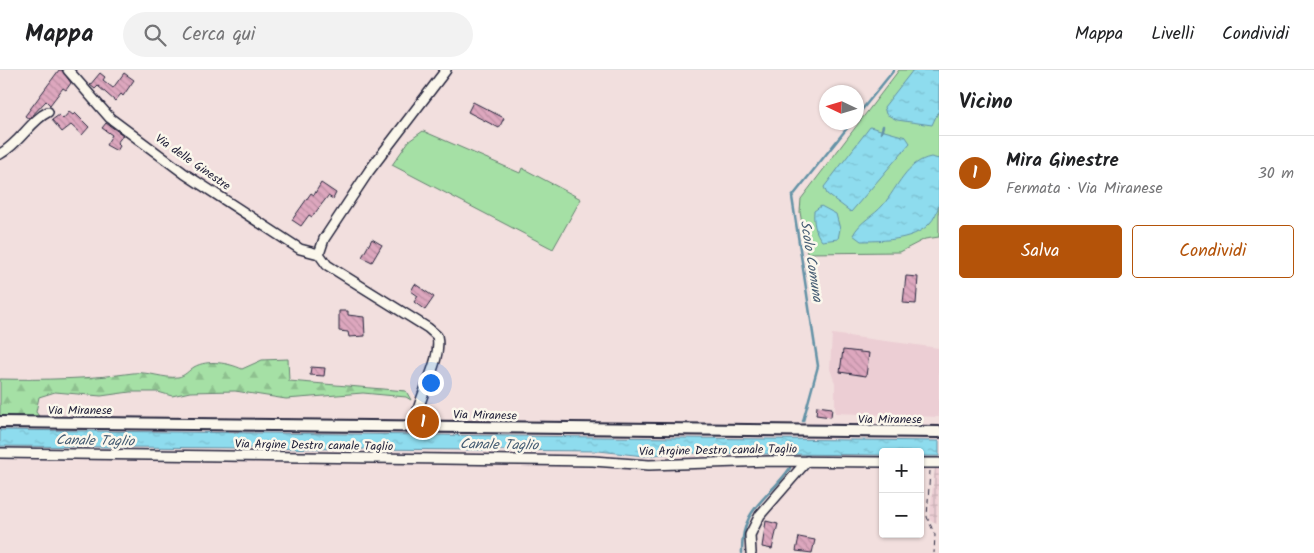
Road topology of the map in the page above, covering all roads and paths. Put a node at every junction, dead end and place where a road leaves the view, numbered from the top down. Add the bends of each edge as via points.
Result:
1 (68, 70) edge
2 (446, 70) edge
3 (48, 112) dead end
4 (0, 154) edge
5 (319, 254) junction
6 (0, 422) edge
7 (415, 427) junction
8 (939, 432) edge
9 (0, 453) edge
10 (808, 461) junction
11 (879, 462) edge
12 (935, 463) edge
13 (750, 553) edge
14 (934, 553) edge

1 - 5 street, Via delle Ginestre via 110,118 185,174 300,249
2 - 5 street via 358,187 324,239
3 - 4 street
5 - 7 street, Via delle Ginestre via 326,265 437,336 438,352 421,397
6 - 7 main road, Via Miranese
7 - 8 main road, Via Miranese
9 - 10 street, Via Argine Destro canale Taglio via 592,460 649,465
10 - 11 street, Via Argine Destro canale Taglio
10 - 13 street, Via Argine Destro canale Taglio via 760,515 750,535
12 - 14 path via 927,517 935,535

